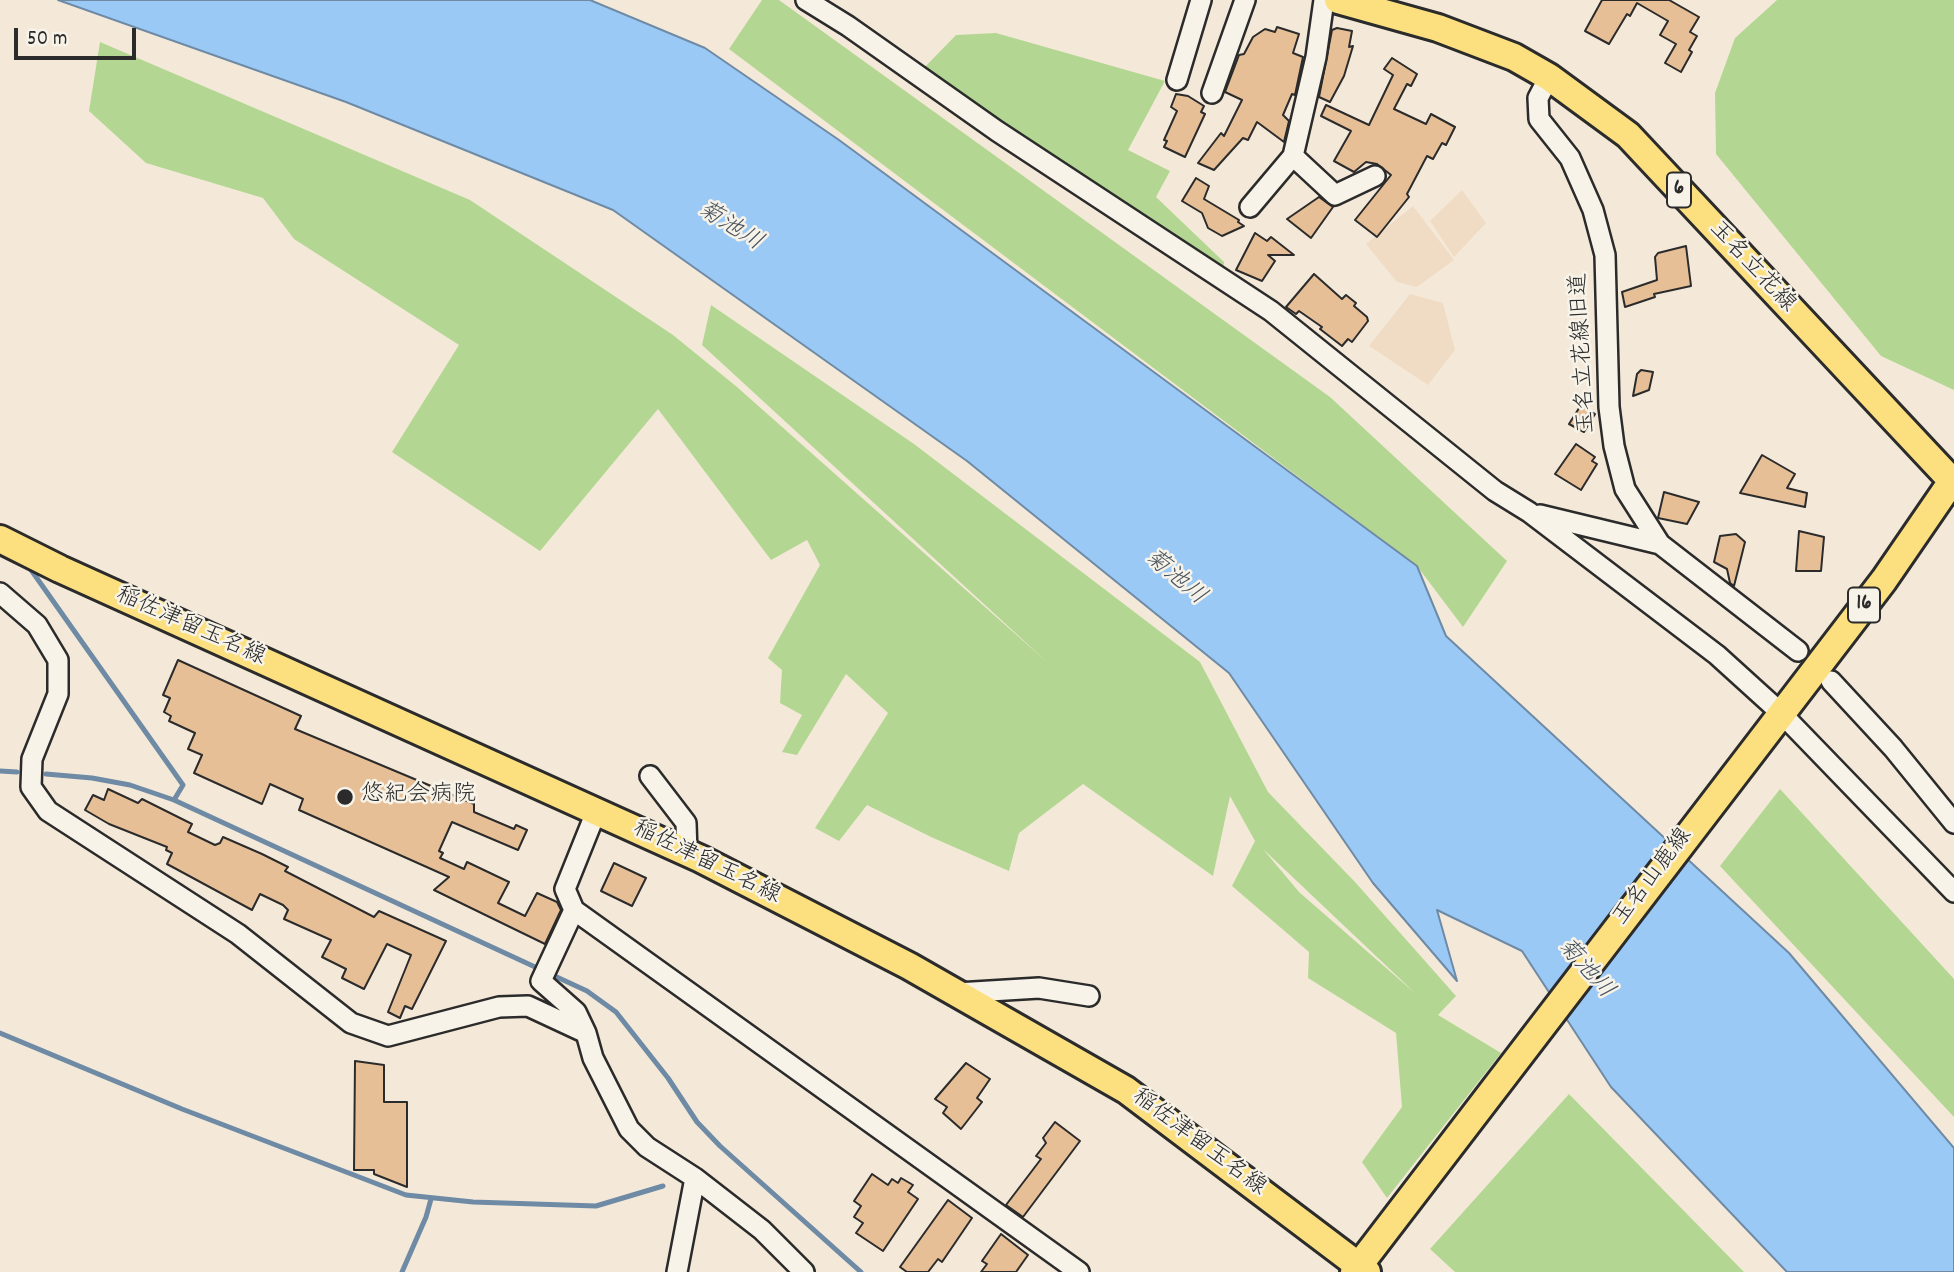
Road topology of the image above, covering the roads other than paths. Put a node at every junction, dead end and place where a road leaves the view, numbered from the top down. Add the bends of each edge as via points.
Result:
1 (806, 0) edge
2 (1201, 0) edge
3 (1245, 0) edge
4 (1324, 0) edge
5 (1338, 0) edge
6 (1549, 76) junction
7 (1177, 80) dead end
8 (1212, 93) dead end
9 (1293, 156) junction
10 (1375, 176) dead end
11 (1250, 207) dead end
12 (1954, 481) edge
13 (1529, 512) junction
14 (0, 538) edge
15 (1660, 544) junction
16 (0, 593) edge
17 (1798, 651) dead end
18 (1831, 681) dead end
19 (1775, 720) junction
20 (650, 776) dead end
21 (596, 812) junction
22 (1954, 823) edge
23 (687, 853) junction
24 (1954, 892) edge
25 (574, 910) junction
26 (957, 993) junction
27 (1089, 996) dead end
28 (586, 1033) junction
29 (695, 1178) junction
30 (1360, 1270) edge
31 (677, 1272) edge
32 (804, 1272) edge
33 (1079, 1272) edge

1 - 13 street via 1271,311 1495,491
2 - 7 street
3 - 8 street
4 - 9 street
5 - 6 main road, 玉名立花線 / 6 via 1476,41
6 - 12 main road, 玉名立花線 / 6 via 1628,135
6 - 15 street, 玉名立花線旧道 via 1538,99 1539,118 1570,158 1593,210 1605,256 1614,446 1625,489
9 - 10 street via 1335,195
9 - 11 street
12 - 19 main road, 玉名山鹿線 / 16
13 - 15 street
13 - 19 street via 1717,655
14 - 21 main road, 稲佐津留玉名線 via 72,575
15 - 17 street, 玉名立花線旧道
16 - 28 street via 37,625 58,660 58,694 32,759 31,787 48,811 238,934 351,1023 388,1036 499,1007 528,1006
18 - 22 street
19 - 24 street
19 - 30 main road, 玉名山鹿線 / 16
20 - 23 street via 685,823
21 - 23 main road, 稲佐津留玉名線
21 - 25 street via 565,889
23 - 26 main road, 稲佐津留玉名線
25 - 28 street via 541,981 576,1012
25 - 33 street
26 - 27 street via 1039,988
26 - 30 main road, 稲佐津留玉名線 via 1126,1090
28 - 29 street via 593,1058 629,1129 646,1147
29 - 31 street
29 - 32 street via 762,1230

